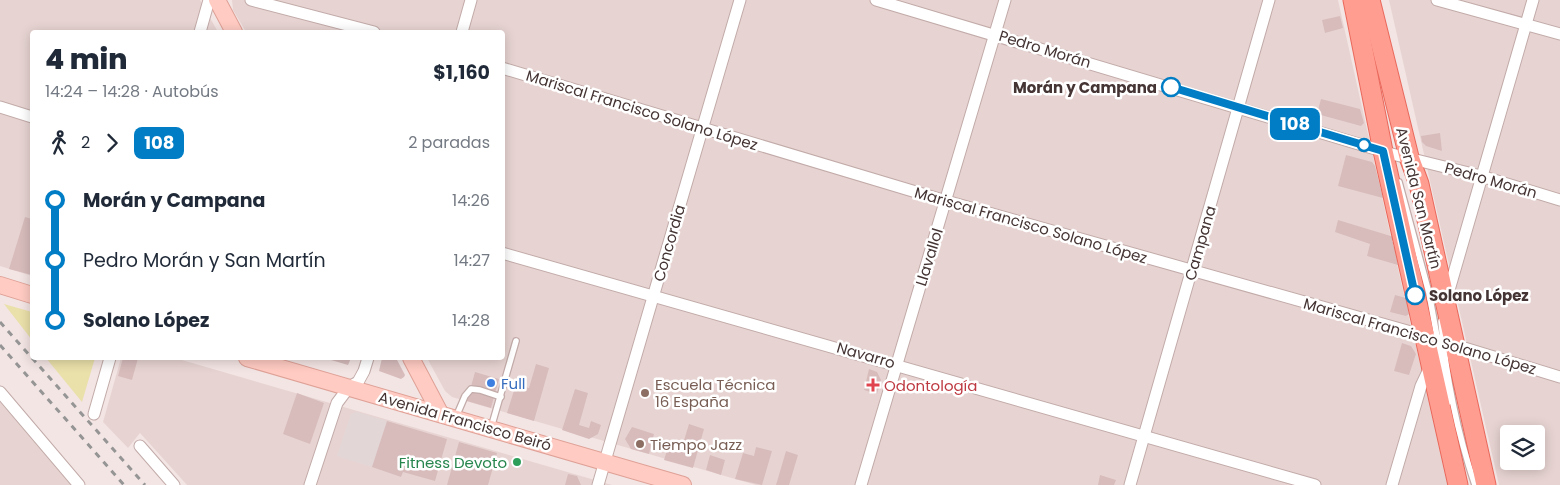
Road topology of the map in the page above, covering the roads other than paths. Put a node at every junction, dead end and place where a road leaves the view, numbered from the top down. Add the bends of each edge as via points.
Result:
1 (209, 0) edge
2 (217, 0) edge
3 (251, 0) edge
4 (471, 0) edge
5 (740, 0) edge
6 (876, 0) edge
7 (1004, 0) edge
8 (1269, 0) edge
9 (1370, 0) edge
10 (1437, 0) edge
11 (1533, 0) edge
12 (1353, 5) edge
13 (1525, 25) junction
14 (201, 30) edge
15 (233, 30) edge
16 (366, 30) edge
17 (463, 30) edge
18 (995, 34) junction
19 (1560, 34) edge
20 (505, 69) edge
21 (0, 107) edge
22 (1239, 107) junction
23 (30, 116) edge
24 (1386, 124) dead end
25 (702, 128) junction
26 (1394, 154) junction
27 (1481, 176) junction
28 (1398, 178) dead end
29 (1411, 184) dead end
30 (1560, 200) edge
31 (946, 201) junction
32 (1426, 252) dead end
33 (505, 254) edge
34 (1192, 271) junction
35 (0, 285) edge
36 (30, 294) edge
37 (654, 296) junction
38 (1445, 304) junction
39 (516, 341) dead end
40 (1440, 341) junction
41 (109, 360) edge
42 (254, 360) edge
43 (367, 360) edge
44 (412, 360) edge
45 (897, 364) junction
46 (1431, 365) junction
47 (1560, 377) edge
48 (349, 387) junction
49 (0, 392) edge
50 (501, 397) junction
51 (94, 414) dead end
52 (448, 416) junction
53 (491, 428) junction
54 (1143, 436) junction
55 (140, 446) dead end
56 (606, 462) junction
57 (74, 483) edge
58 (174, 485) edge
59 (310, 485) edge
60 (598, 485) edge
61 (683, 485) edge
62 (861, 485) edge
63 (1130, 485) edge
64 (1315, 485) edge
65 (1392, 485) edge
66 (1458, 485) edge
67 (1467, 485) edge
68 (1476, 485) edge
69 (1486, 485) edge

1 - 14 street
2 - 15 main road
3 - 16 street
4 - 17 street
5 - 25 street, Concordia
6 - 18 street, Pedro Morán
7 - 18 street, Llavallol
8 - 22 street, Campana
9 - 26 main road, Avenida San Martín
10 - 13 street
11 - 13 street
12 - 24 lane
12 - 26 main road, Avenida San Martín
13 - 19 street
13 - 27 street
18 - 22 street, Pedro Morán
18 - 31 street, Llavallol
20 - 25 street, Mariscal Francisco Solano López
21 - 23 street
22 - 26 street, Pedro Morán
22 - 34 street, Campana
25 - 31 street, Mariscal Francisco Solano López
25 - 37 street, Concordia
26 - 27 street, Pedro Morán
26 - 29 lane
26 - 38 main road, Avenida San Martín via 1418,184
26 - 40 main road, Avenida San Martín
27 - 30 street, Pedro Morán
27 - 38 street
28 - 40 lane
31 - 34 street, Mariscal Francisco Solano López
31 - 45 street, Llavallol
32 - 40 lane via 1441,319
33 - 37 street, Navarro
34 - 40 street, Mariscal Francisco Solano López
34 - 54 street, Campana
35 - 36 main road
37 - 45 street, Navarro
37 - 56 street, Concordia
38 - 40 main road, Avenida San Martín
39 - 50 lane
40 - 46 main road, Avenida San Martín
40 - 47 street, Mariscal Francisco Solano López
40 - 67 lane
40 - 68 lane via 1462,440
40 - 69 main road, Avenida San Martín
41 - 51 street
42 - 48 main road, Avenida Francisco Beiró
43 - 48 street via 358,382
44 - 52 main road
45 - 54 street, Navarro
45 - 62 street, Llavallol
46 - 65 street via 1421,386
46 - 66 main road, Avenida San Martín
48 - 52 main road, Avenida Francisco Beiró
48 - 59 street via 337,403
49 - 57 street
50 - 52 lane via 471,390
50 - 53 lane
52 - 53 main road, Avenida Francisco Beiró
53 - 56 main road, Avenida Francisco Beiró
54 - 63 street, Campana
54 - 64 street, Navarro
55 - 58 street
56 - 60 street, Concordia
56 - 61 main road, Avenida Francisco Beiró

